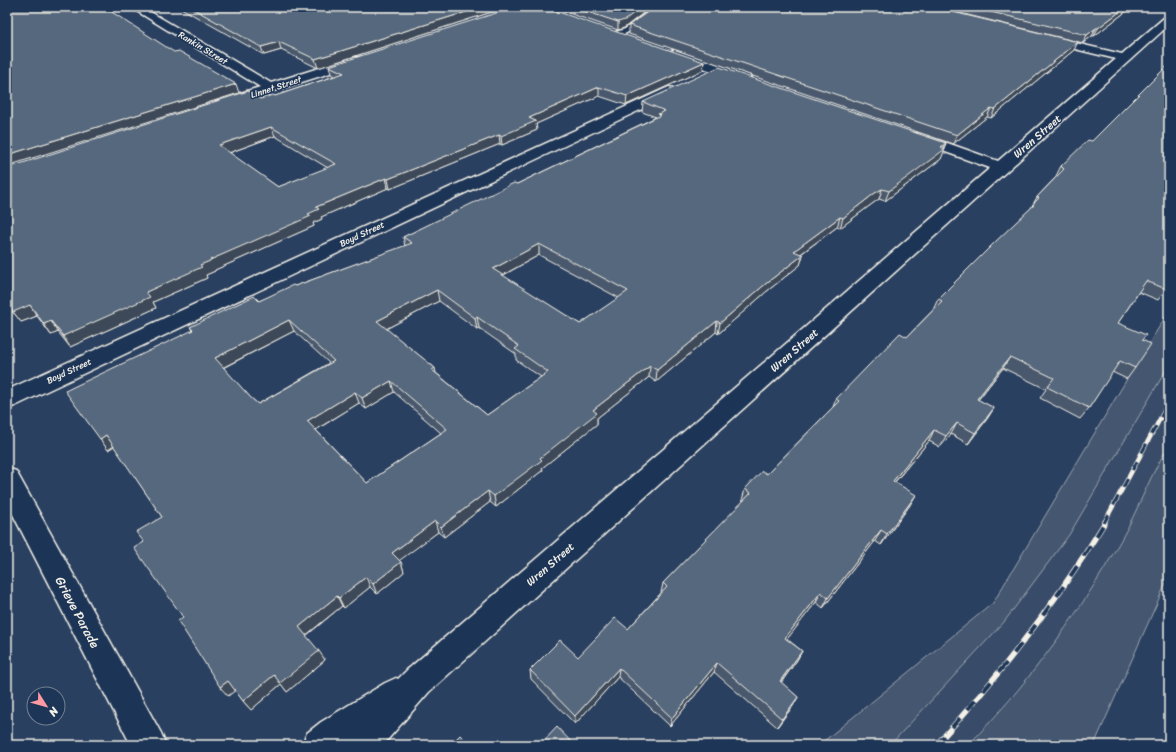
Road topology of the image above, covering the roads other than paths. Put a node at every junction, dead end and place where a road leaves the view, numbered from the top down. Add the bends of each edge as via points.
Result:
1 (135, 7) edge
2 (657, 7) edge
3 (1169, 19) edge
4 (604, 29) edge
5 (619, 34) junction
6 (1039, 37) edge
7 (633, 39) edge
8 (661, 49) edge
9 (369, 57) edge
10 (1125, 58) junction
11 (718, 69) junction
12 (755, 82) edge
13 (270, 88) junction
14 (210, 108) edge
15 (905, 133) edge
16 (1002, 167) junction
17 (7, 400) edge
18 (7, 478) edge
19 (418, 681) junction
20 (149, 745) edge
21 (319, 745) edge
22 (361, 745) edge

1 - 13 street, Rankin Street
2 - 5 lane
3 - 10 street, Wren Street
4 - 5 street
5 - 7 street
6 - 10 street
8 - 11 street
9 - 13 street, Linnet Street
10 - 16 street, Wren Street
11 - 12 street
11 - 17 street, Boyd Street
13 - 14 street, Linnet Street
15 - 16 street
16 - 19 street, Wren Street
18 - 20 street, Grieve Parade
19 - 21 street, Wren Street
19 - 22 street, Wren Street

